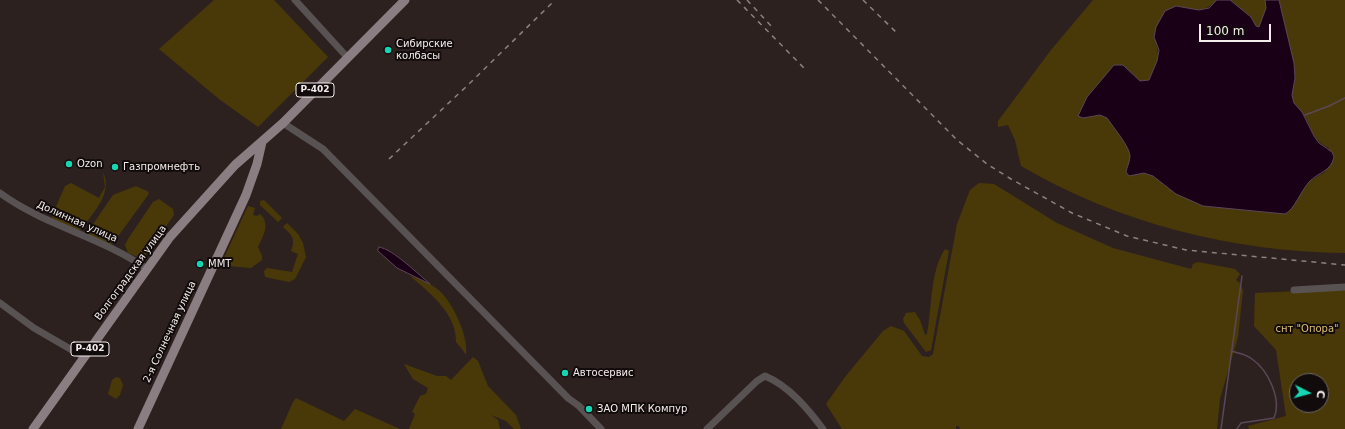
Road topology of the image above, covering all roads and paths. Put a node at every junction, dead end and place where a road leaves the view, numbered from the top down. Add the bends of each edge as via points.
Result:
1 (295, 0) edge
2 (405, 0) edge
3 (348, 57) junction
4 (283, 123) junction
5 (262, 142) junction
6 (0, 193) edge
7 (147, 269) junction
8 (1345, 287) edge
9 (1294, 290) dead end
10 (0, 303) edge
11 (84, 357) junction
12 (33, 429) edge
13 (138, 429) edge
14 (601, 429) edge
15 (707, 429) edge
16 (823, 429) edge

1 - 3 street
2 - 3 main road, Р-402
3 - 4 main road, Р-402
4 - 5 main road, Р-402
4 - 14 street via 323,150
5 - 7 main road, Волгоградская улица / Р-402 via 235,165 188,215
5 - 13 main road, 2-я Солнечная улица via 246,195
6 - 7 street, Долинная улица via 33,214 126,256
7 - 11 main road, Волгоградская улица / Р-402
8 - 9 street
10 - 11 street via 34,328
11 - 12 main road, Волгоградская улица / Р-402
15 - 16 street via 757,380 765,376 778,381 809,411

